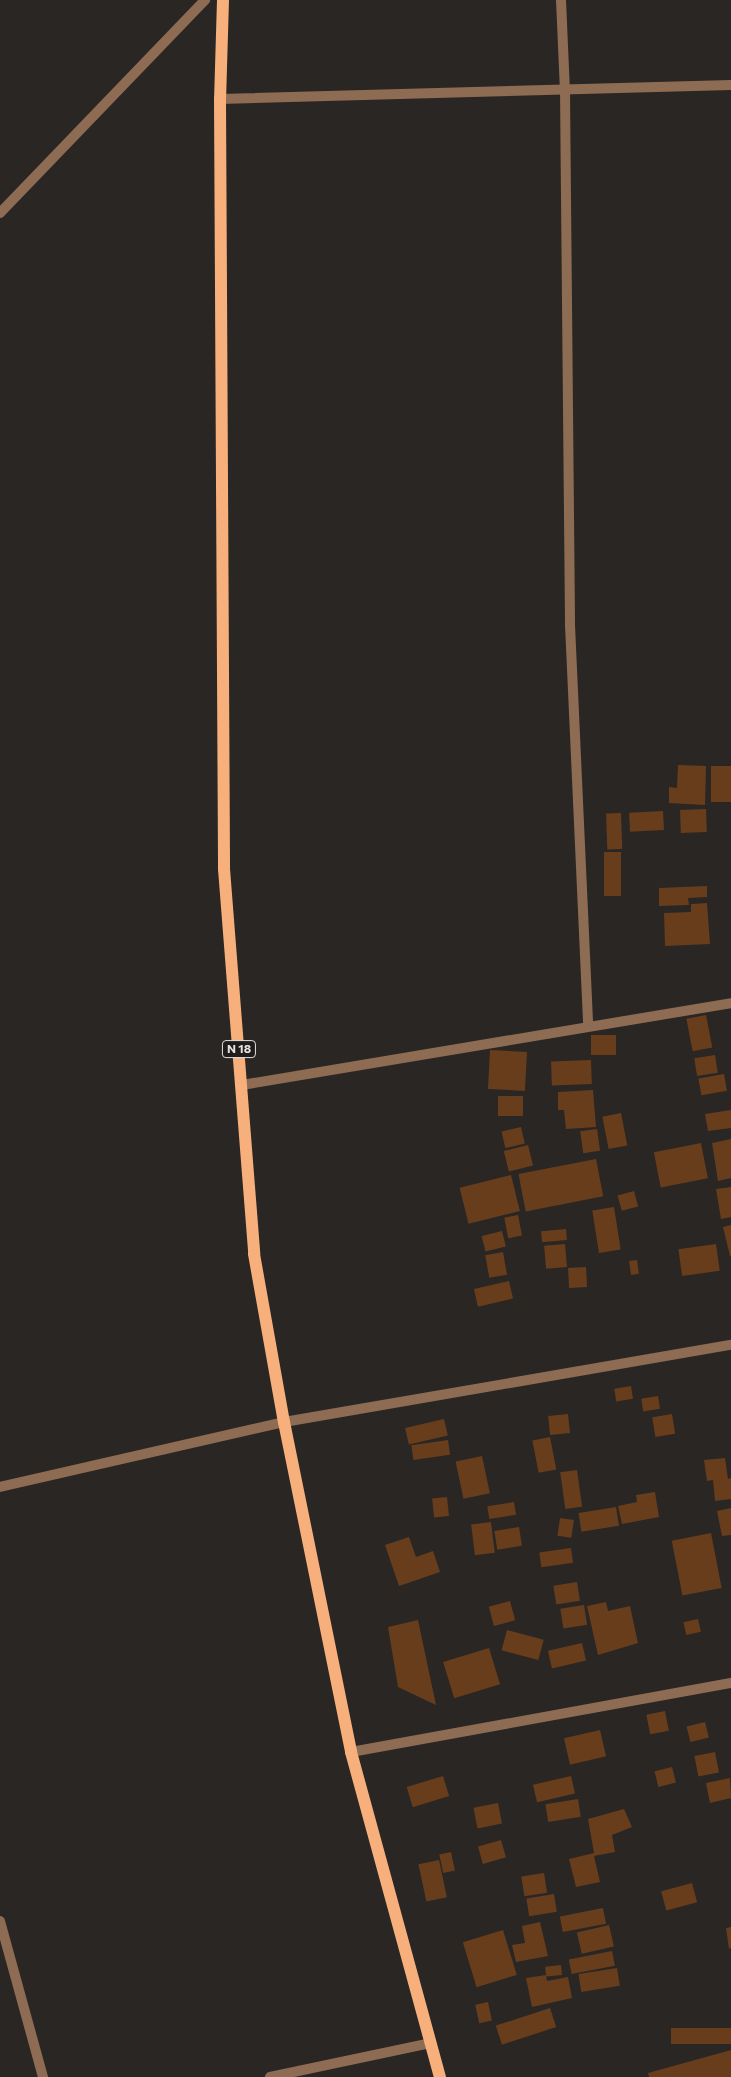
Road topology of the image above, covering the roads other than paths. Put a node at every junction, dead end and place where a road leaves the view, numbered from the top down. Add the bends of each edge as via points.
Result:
1 (205, 0) edge
2 (223, 0) edge
3 (560, 0) edge
4 (731, 84) edge
5 (565, 91) junction
6 (220, 99) junction
7 (0, 213) edge
8 (731, 1003) edge
9 (588, 1026) junction
10 (242, 1085) junction
11 (731, 1345) edge
12 (284, 1422) junction
13 (0, 1487) edge
14 (731, 1684) edge
15 (351, 1752) junction
16 (0, 1922) edge
17 (431, 2043) junction
18 (43, 2077) edge
19 (270, 2077) edge
20 (440, 2077) edge

1 - 7 street
2 - 6 main road, N 18
3 - 5 street
4 - 5 street
5 - 6 street
5 - 9 street via 570,625
6 - 10 main road, N 18 via 224,870
8 - 9 street
9 - 10 street
10 - 12 main road, N 18 via 254,1254
11 - 12 street
12 - 13 street
12 - 15 main road, N 18
14 - 15 street
15 - 17 main road, N 18
16 - 18 street
17 - 19 street
17 - 20 main road, N 18

